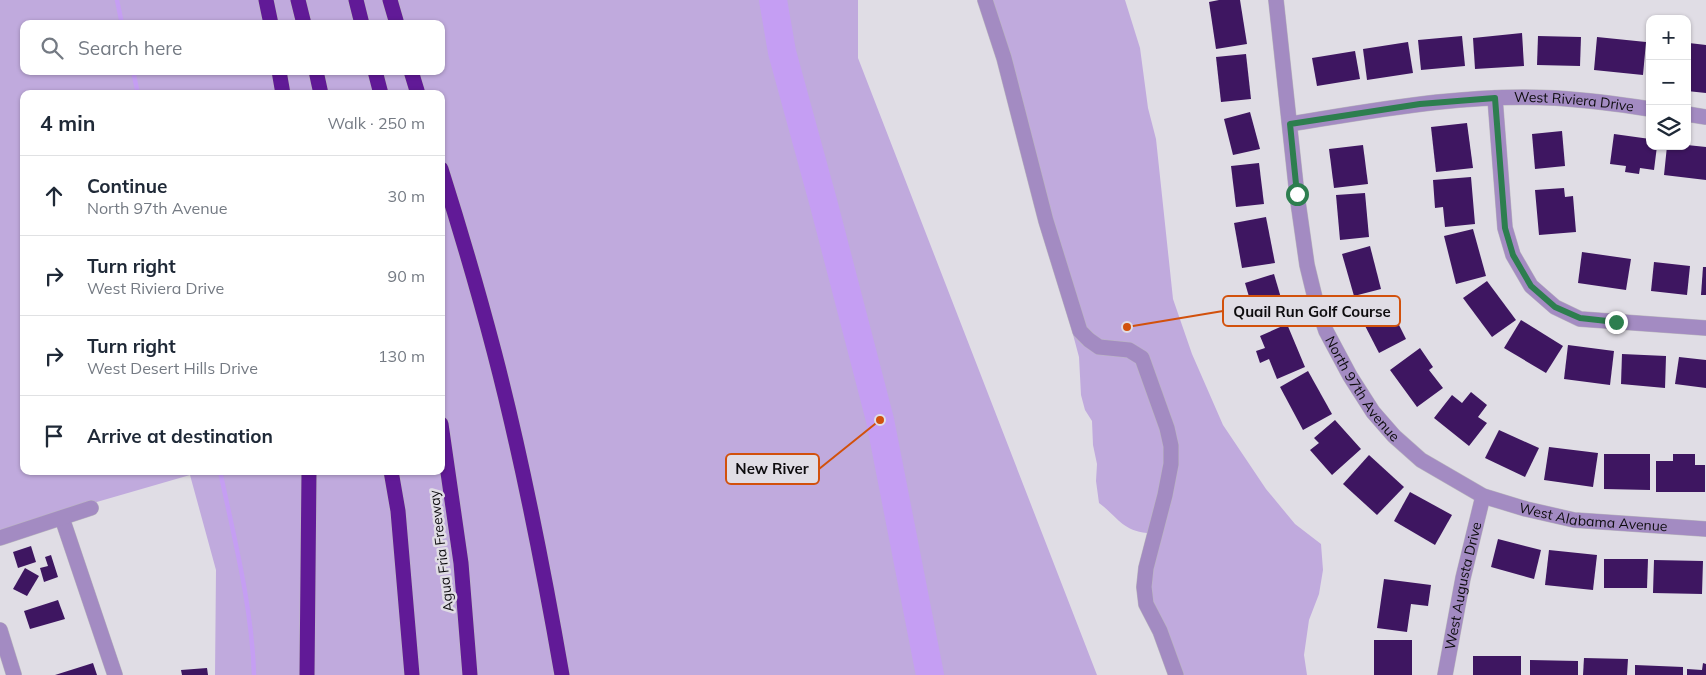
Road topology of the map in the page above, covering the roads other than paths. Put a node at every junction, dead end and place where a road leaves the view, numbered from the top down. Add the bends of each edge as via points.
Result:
1 (266, 0) edge
2 (298, 0) edge
3 (356, 0) edge
4 (390, 0) edge
5 (985, 0) edge
6 (1276, 0) edge
7 (270, 20) edge
8 (303, 20) edge
9 (361, 20) edge
10 (396, 20) edge
11 (280, 75) edge
12 (317, 75) edge
13 (376, 75) edge
14 (412, 75) edge
15 (282, 90) edge
16 (320, 90) edge
17 (380, 90) edge
18 (417, 90) edge
19 (1495, 98) junction
20 (1646, 109) edge
21 (1691, 115) edge
22 (1706, 117) edge
23 (1290, 124) junction
24 (445, 183) edge
25 (1706, 328) edge
26 (445, 452) edge
27 (309, 475) edge
28 (392, 475) edge
29 (1483, 496) junction
30 (91, 508) dead end
31 (62, 518) junction
32 (1706, 529) edge
33 (0, 538) edge
34 (0, 630) edge
35 (14, 675) edge
36 (115, 675) edge
37 (307, 675) edge
38 (412, 675) edge
39 (470, 675) edge
40 (562, 675) edge
41 (1176, 675) edge
42 (1446, 675) edge

1 - 7 highway
2 - 8 highway
3 - 9 highway
4 - 10 highway
5 - 41 street via 1080,331 1100,347 1129,350 1142,358 1167,428 1171,464 1144,587 1146,604
6 - 23 street, North 97th Avenue
11 - 15 highway
12 - 16 highway
13 - 17 highway
14 - 18 highway
19 - 20 street, West Riviera Drive via 1554,98
19 - 23 street, West Riviera Drive via 1420,104
19 - 25 street via 1505,228 1513,255 1531,286 1555,307 1580,318
21 - 22 street
23 - 29 street, North 97th Avenue via 1307,265 1326,331 1373,412 1394,436 1421,460
24 - 40 highway via 495,353 539,546
26 - 39 highway, Agua Fria Freeway via 461,563
27 - 37 highway
28 - 38 highway via 398,511
29 - 32 street, West Alabama Avenue via 1574,520
29 - 42 street, West Augusta Drive via 1457,603
30 - 31 street
31 - 33 street
31 - 36 street
34 - 35 street

